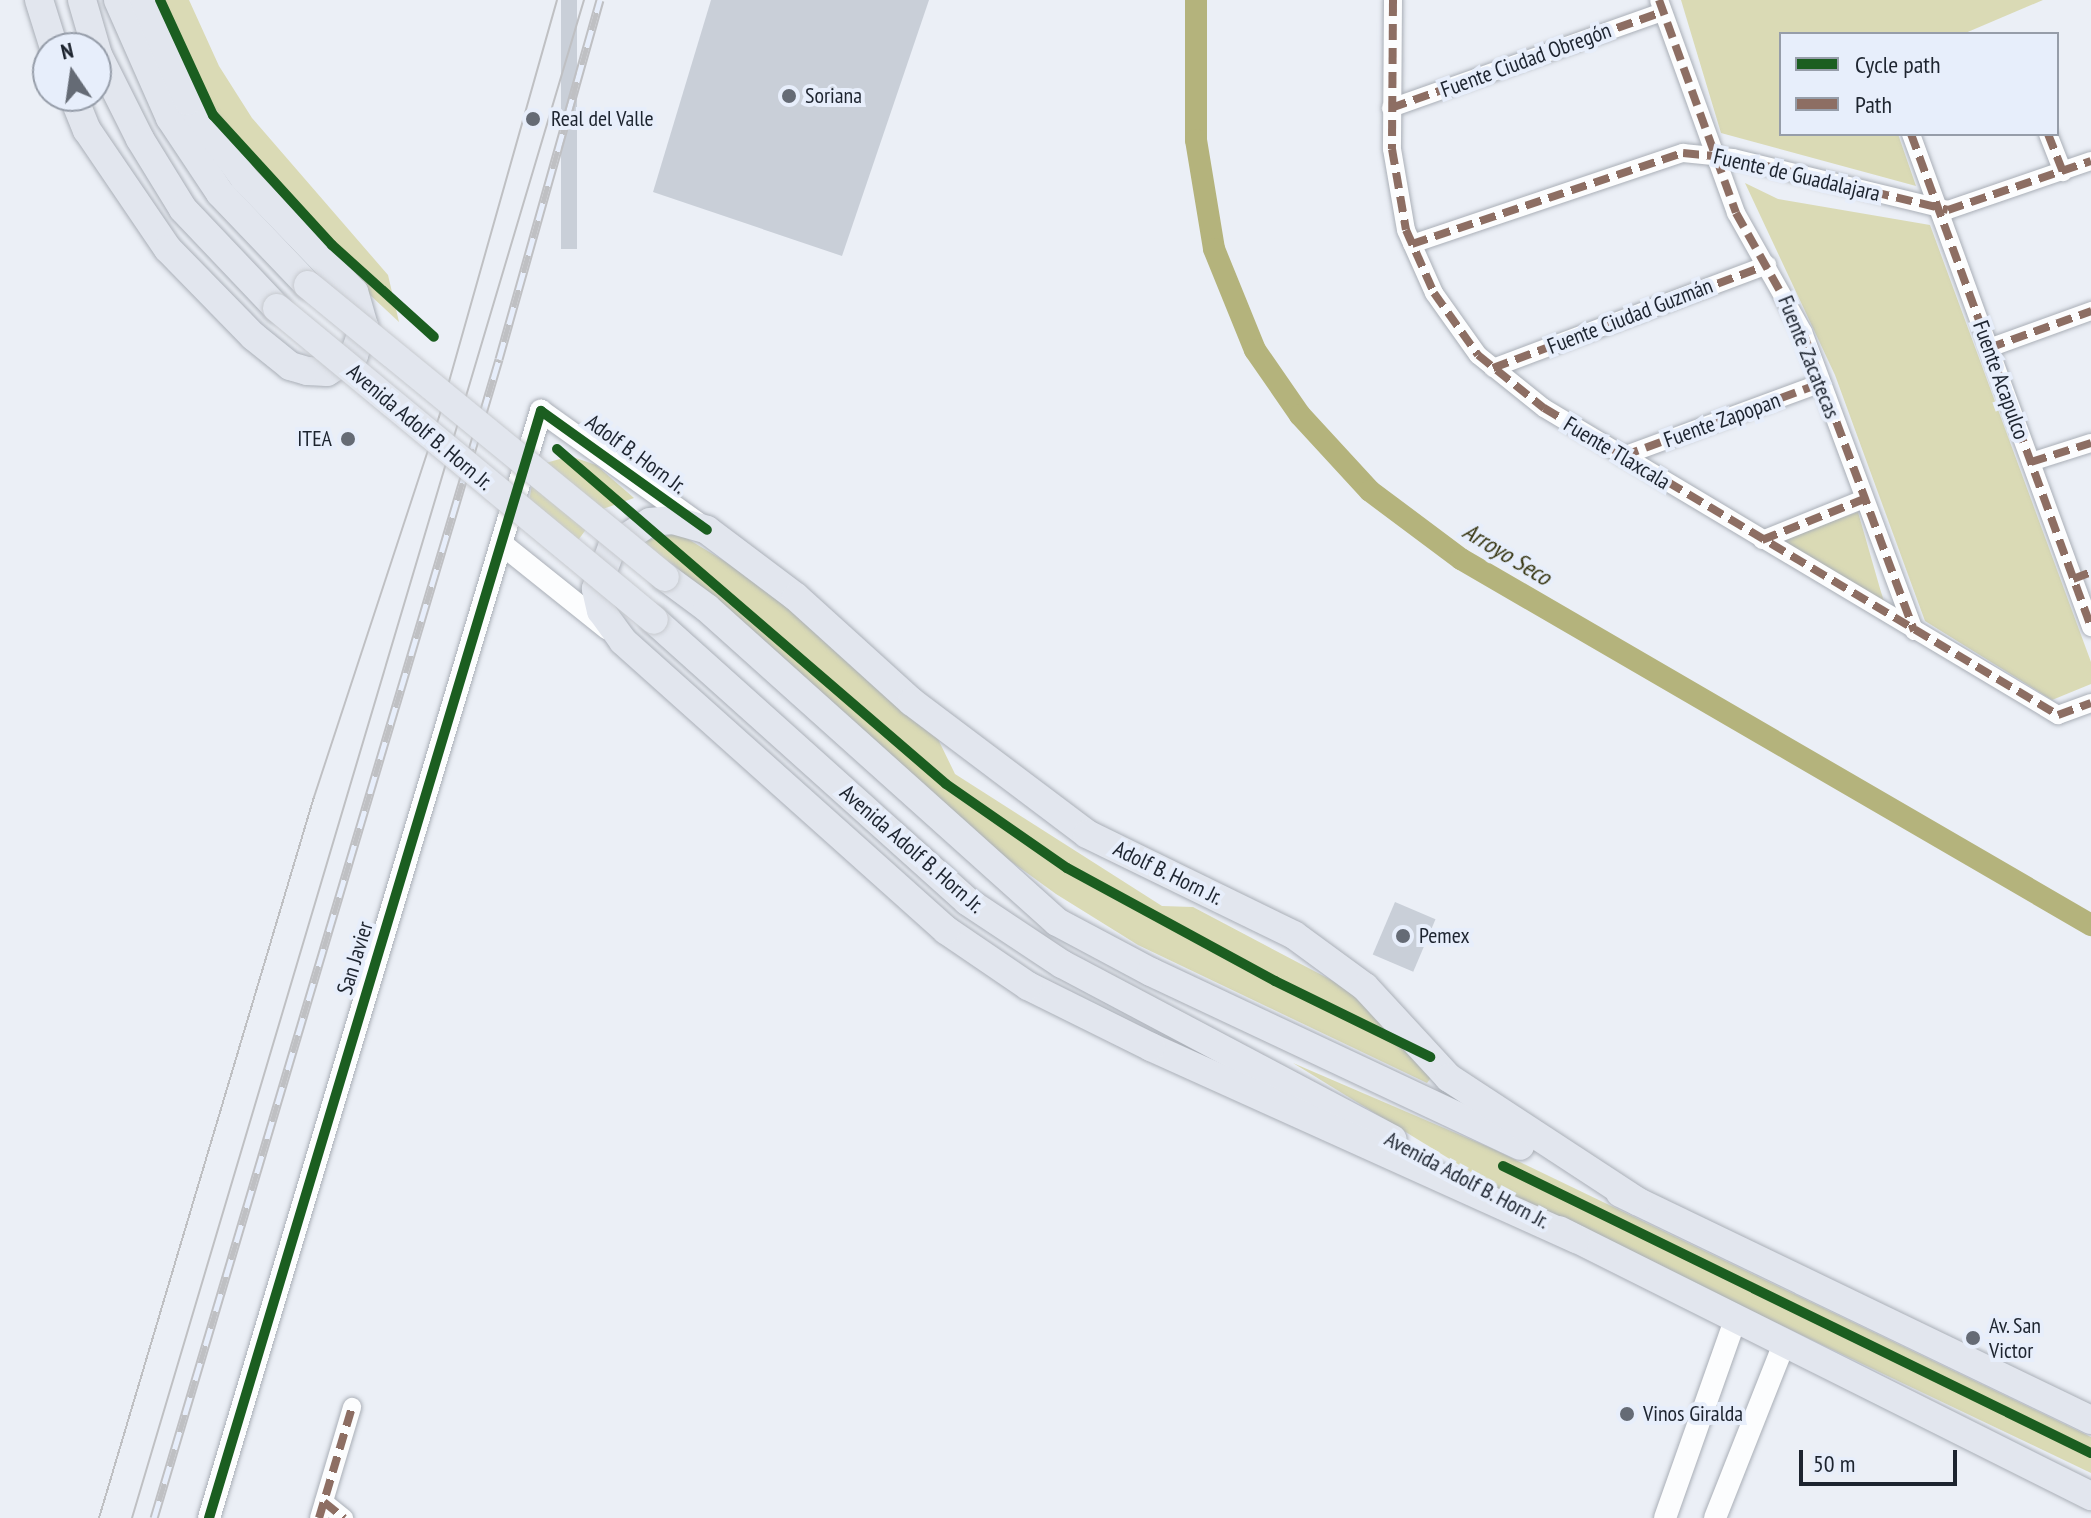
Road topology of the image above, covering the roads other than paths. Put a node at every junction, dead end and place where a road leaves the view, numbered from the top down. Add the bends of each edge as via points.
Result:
1 (39, 0) edge
2 (82, 0) edge
3 (118, 0) edge
4 (144, 0) edge
5 (1393, 0) edge
6 (1660, 6) edge
7 (49, 32) edge
8 (1391, 108) junction
9 (80, 112) edge
10 (1912, 136) edge
11 (2049, 136) edge
12 (1712, 153) junction
13 (2091, 161) edge
14 (2063, 172) junction
15 (1938, 208) junction
16 (1412, 244) junction
17 (1767, 265) junction
18 (2091, 311) edge
19 (1989, 348) junction
20 (1493, 368) junction
21 (1821, 383) junction
22 (541, 411) joint
23 (2091, 443) edge
24 (1623, 456) junction
25 (2031, 462) junction
26 (1864, 499) junction
27 (707, 530) junction
28 (1762, 540) junction
29 (503, 545) junction
30 (2082, 575) edge
31 (2091, 627) edge
32 (1914, 631) junction
33 (623, 641) junction
34 (2091, 703) edge
35 (1637, 1201) junction
36 (1576, 1239) junction
37 (1736, 1318) junction
38 (1785, 1341) junction
39 (352, 1407) dead end
40 (2091, 1420) edge
41 (2091, 1496) edge
42 (321, 1510) edge
43 (209, 1518) edge
44 (344, 1518) edge
45 (1665, 1518) edge
46 (1715, 1518) edge

1 - 7 main road
2 - 36 main road, Avenida Adolf B. Horn Jr., bridge via 98,55 183,209 277,308 654,620 978,909 1062,964
3 - 35 main road, Avenida Adolf B. Horn Jr., bridge via 170,118 220,193 308,285 707,608 1057,922 1151,972
4 - 9 main road via 188,101 244,178 354,292 364,326 354,355 327,372 307,371 290,366 253,336 168,249
5 - 8 street, Fuente Tlaxcala
6 - 8 street, Fuente Ciudad Obregón
6 - 12 street, Fuente Zacatecas
8 - 16 street, Fuente Tlaxcala via 1394,173
10 - 15 street, Fuente Acapulco
11 - 14 street
12 - 15 street, Fuente de Guadalajara
12 - 16 street, Fuente de Guadalajara via 1663,157
12 - 17 street, Fuente Zacatecas via 1736,213
13 - 14 street, Fuente de Guadalajara
14 - 15 street, Fuente de Guadalajara via 1959,210
15 - 19 street, Fuente Acapulco
16 - 20 street, Fuente Tlaxcala via 1453,326
17 - 20 street, Fuente Ciudad Guzmán
17 - 21 street, Fuente Zacatecas via 1789,301
18 - 19 street
19 - 25 street, Fuente Acapulco
20 - 24 street, Fuente Tlaxcala via 1544,408
21 - 24 street, Fuente Zapopan
21 - 26 street, Fuente Zacatecas
22 - 27 street, Adolf B. Horn Jr.
22 - 29 street, San Javier
23 - 25 street
24 - 28 street, Fuente Tlaxcala
25 - 30 street, Fuente Acapulco
26 - 28 street
26 - 32 street, Fuente Zacatecas
27 - 33 main road, Adolf B. Horn Jr. via 673,520 650,522 612,547 596,589 601,611
27 - 35 main road, Adolf B. Horn Jr. via 796,597 912,702 1087,834 1294,935 1365,987 1449,1078
28 - 32 street, Fuente Tlaxcala
29 - 33 street, Adolf B. Horn Jr.
29 - 43 street, San Javier
30 - 31 street, Fuente Acapulco
32 - 34 street, Fuente Tlaxcala via 2058,715
33 - 36 main road, Adolf B. Horn Jr. via 854,852 946,930 1028,986 1280,1109
35 - 40 main road, Avenida Adolf B. Horn Jr.
36 - 37 main road, Avenida Adolf B. Horn Jr.
37 - 38 main road, Avenida Adolf B. Horn Jr.
37 - 45 street
38 - 41 main road, Avenida Adolf B. Horn Jr.
38 - 46 street
39 - 42 street
42 - 44 street

